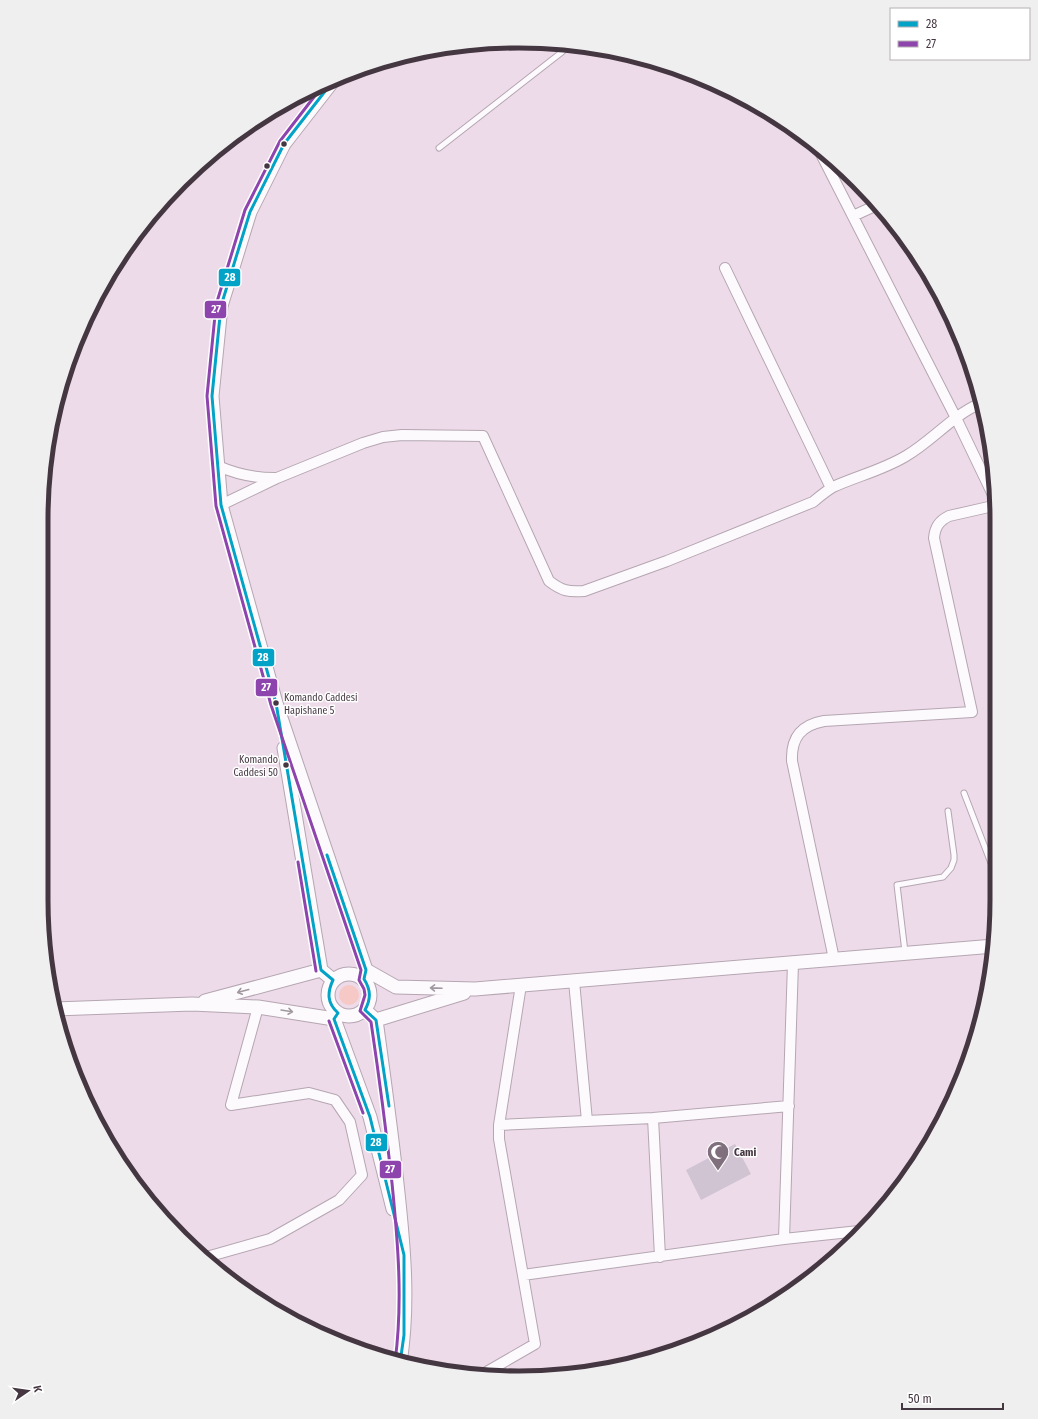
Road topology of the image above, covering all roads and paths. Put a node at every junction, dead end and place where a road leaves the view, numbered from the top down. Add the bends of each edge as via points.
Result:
1 (564, 50) edge
2 (325, 91) edge
3 (439, 148) dead end
4 (824, 160) edge
5 (872, 207) edge
6 (853, 216) junction
7 (725, 268) dead end
8 (976, 405) edge
9 (956, 418) junction
10 (218, 466) junction
11 (277, 478) junction
12 (989, 486) edge
13 (831, 488) junction
14 (221, 505) junction
15 (990, 507) edge
16 (276, 703) junction
17 (964, 793) dead end
18 (948, 811) dead end
19 (990, 860) edge
20 (987, 947) edge
21 (906, 953) junction
22 (834, 959) junction
23 (793, 963) junction
24 (321, 970) junction
25 (365, 975) junction
26 (333, 980) junction
27 (574, 981) junction
28 (521, 986) junction
29 (475, 989) junction
30 (192, 1004) junction
31 (258, 1007) junction
32 (61, 1009) edge
33 (365, 1010) junction
34 (336, 1016) junction
35 (376, 1020) junction
36 (788, 1106) junction
37 (653, 1118) junction
38 (587, 1121) junction
39 (499, 1125) junction
40 (853, 1231) edge
41 (784, 1239) junction
42 (404, 1255) junction
43 (210, 1256) edge
44 (660, 1257) junction
45 (523, 1275) junction
46 (401, 1356) edge
47 (490, 1370) edge

1 - 3 lane
2 - 10 street via 284,144 250,212 221,306 212,396
4 - 6 street
5 - 6 street
6 - 9 street
7 - 13 street
8 - 9 street
9 - 12 street
9 - 13 street via 920,448 894,463
10 - 11 street via 251,476
10 - 14 street
11 - 13 street via 363,442 383,437 483,436 548,581 559,589 570,592 584,591 667,561 813,502
11 - 14 street
14 - 16 street
15 - 22 street via 943,519 938,524 934,538 972,712 816,722 799,733 794,741 792,761
16 - 24 street
16 - 25 street
17 - 19 lane
18 - 21 lane via 954,855 951,868 942,876 898,885
20 - 21 street
21 - 22 street
22 - 23 street
23 - 27 street
23 - 36 street
24 - 26 street
24 -> 30 street
25 - 26 street via 345,974
29 -> 25 street via 396,987
25 - 33 street via 370,997
26 - 34 street via 328,999
27 - 28 street
27 - 38 street
28 - 29 street
28 - 39 street
29 - 35 street
30 - 31 street
30 - 32 street
31 -> 34 street
31 - 43 street via 231,1105 309,1093 335,1100 350,1122 362,1175 339,1200 270,1239
33 - 34 street via 354,1016
33 - 35 street
34 - 42 street via 370,1117
35 - 42 street via 390,1114
36 - 37 street
36 - 41 street
37 - 38 street
37 - 44 street
38 - 39 street
39 - 45 street via 499,1140
40 - 41 street
41 - 44 street
42 - 46 street via 404,1335
44 - 45 street
45 - 47 street via 535,1344

